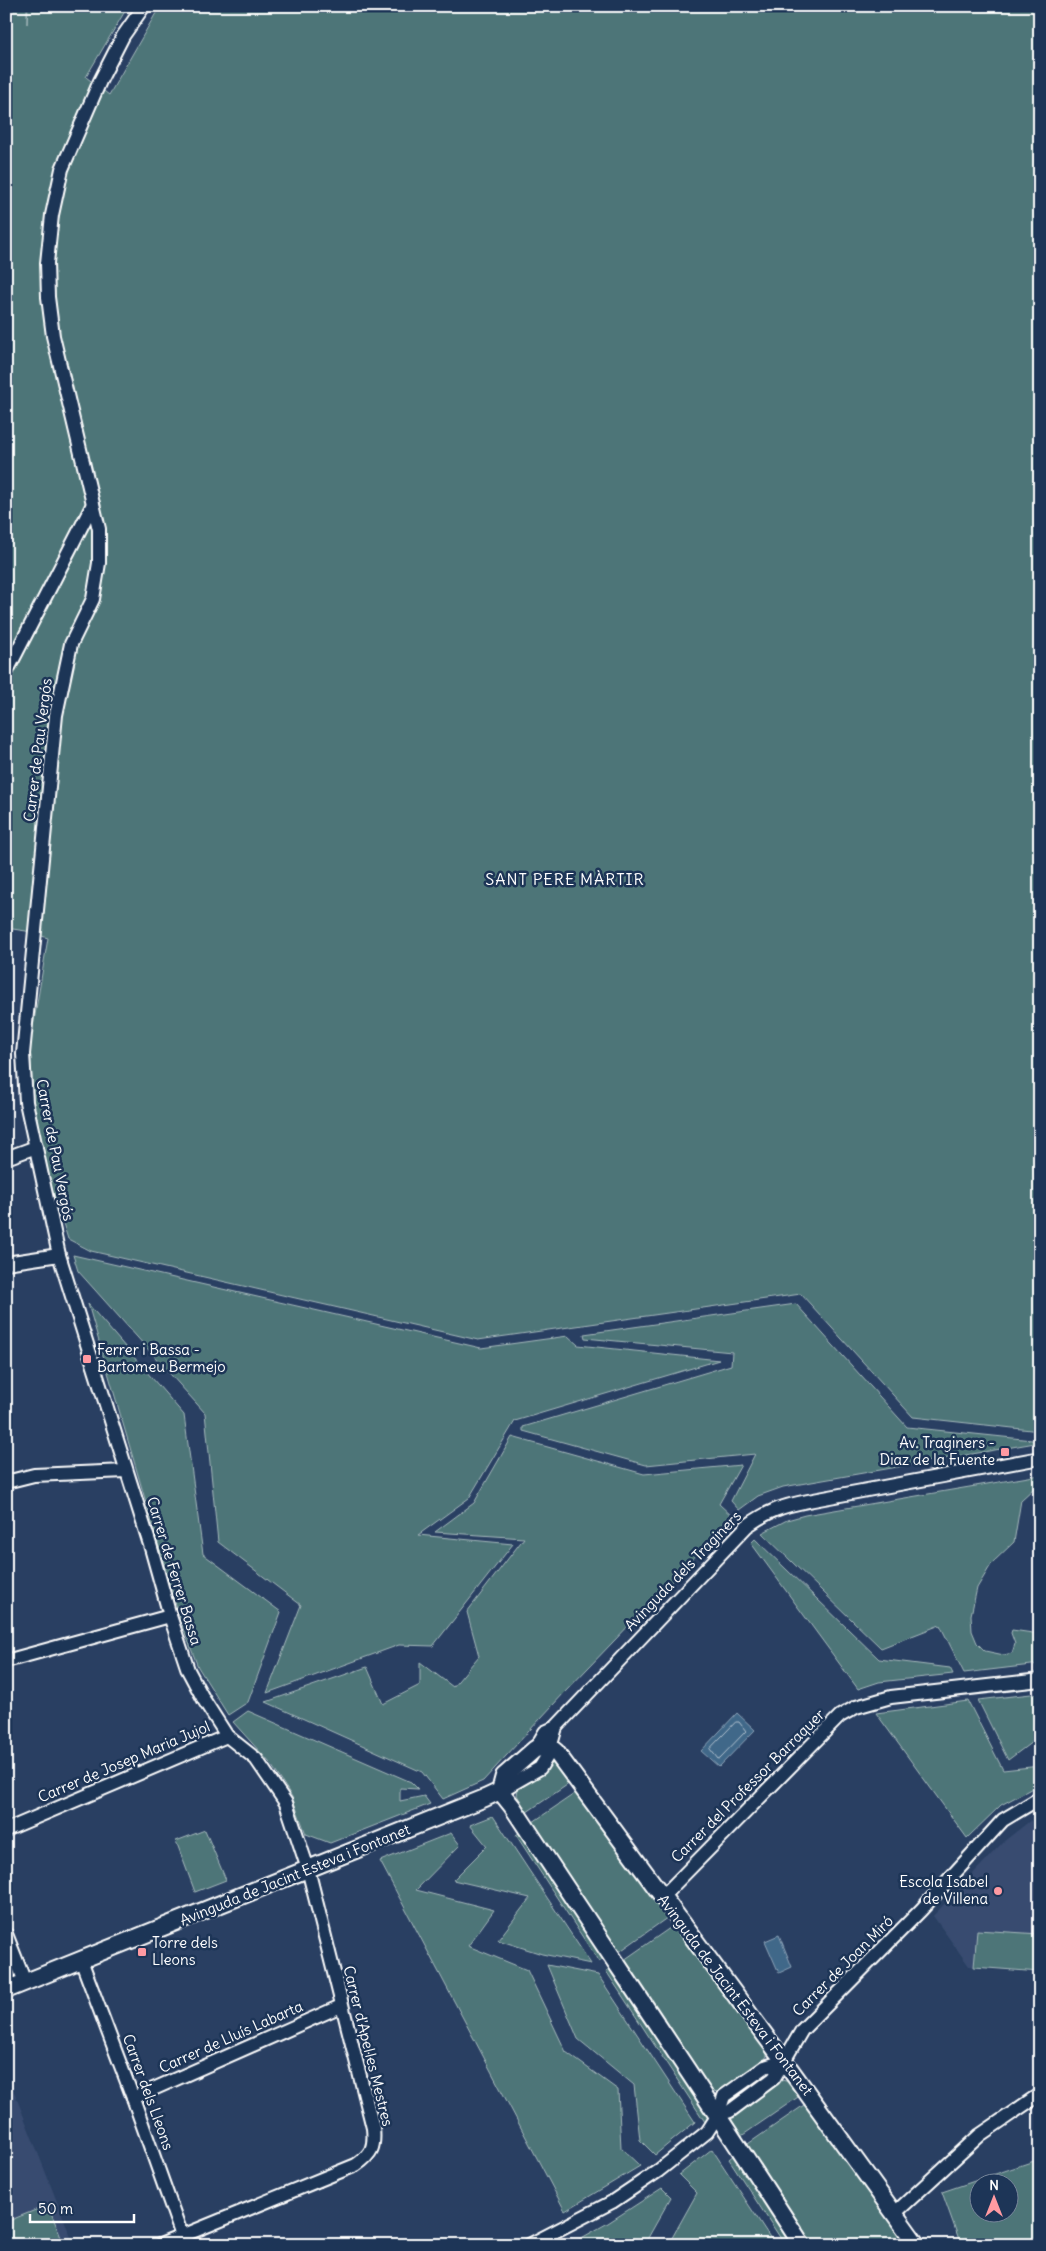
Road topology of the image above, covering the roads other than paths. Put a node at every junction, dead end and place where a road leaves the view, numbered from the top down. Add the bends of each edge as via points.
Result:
1 (144, 6) edge
2 (93, 504) junction
3 (6, 673) edge
4 (36, 1147) junction
5 (6, 1158) edge
6 (60, 1255) junction
7 (6, 1263) edge
8 (1040, 1458) edge
9 (126, 1471) junction
10 (6, 1482) edge
11 (170, 1616) junction
12 (6, 1661) edge
13 (1040, 1680) edge
14 (227, 1736) junction
15 (543, 1748) junction
16 (500, 1791) junction
17 (1040, 1798) edge
18 (6, 1830) edge
19 (308, 1869) junction
20 (662, 1897) junction
21 (6, 1934) edge
22 (81, 1960) junction
23 (25, 1982) junction
24 (6, 1990) edge
25 (341, 2006) junction
26 (784, 2060) junction
27 (1040, 2094) edge
28 (133, 2098) junction
29 (718, 2115) junction
30 (896, 2214) junction
31 (182, 2236) junction
32 (160, 2245) edge
33 (529, 2245) edge
34 (802, 2245) edge
35 (917, 2245) edge

1 - 2 street, Carrer de Pau Vergós via 106,68 62,169 52,215 47,263 53,336
2 - 3 street
2 - 4 street, Carrer de Pau Vergós via 99,529 99,563 93,599 71,644 56,715 22,1054 26,1102
4 - 5 street
4 - 6 street, Carrer de Pau Vergós
6 - 7 street
6 - 9 street, Carrer de Ferrer Bassa
8 - 15 street, Avinguda dels Traginers via 808,1501 779,1507 763,1515 747,1526 556,1727
9 - 10 street via 34,1475
9 - 11 street, Carrer de Ferrer Bassa
11 - 12 street
11 - 14 street, Carrer de Ferrer Bassa via 188,1670
13 - 20 street, Carrer del Professor Barraquer via 891,1697 856,1707 840,1716
14 - 18 street, Carrer de Josep Maria Jujol
14 - 19 street, Carrer de Ferrer Bassa via 256,1759 286,1803
15 - 16 street via 504,1776
15 - 20 street, Avinguda de Jacint Esteva i Fontanet via 556,1752
16 - 19 street, Avinguda de Jacint Esteva i Fontanet
16 - 29 street
17 - 26 street, Carrer de Joan Miró via 1003,1820 921,1910 802,2030
19 - 22 street, Avinguda de Jacint Esteva i Fontanet
19 - 25 street, Carrer d'Apel·les Mestres
20 - 26 street, Avinguda de Jacint Esteva i Fontanet
21 - 23 street
22 - 23 street, Avinguda de Jacint Esteva i Fontanet
22 - 28 street, Carrer dels Lleons
23 - 24 street, Avinguda de Jacint Esteva i Fontanet
25 - 28 street, Carrer de Lluís Labarta
25 - 31 street, Carrer d'Apel·les Mestres via 373,2128 374,2144 366,2159
26 - 29 street via 765,2067 732,2090 721,2102
26 - 30 street, Avinguda de Jacint Esteva i Fontanet
27 - 30 street via 980,2135
28 - 31 street, Carrer dels Lleons
29 - 33 street via 707,2132 658,2171 612,2202
29 - 34 street
30 - 35 street, Avinguda de Jacint Esteva i Fontanet
31 - 32 street, Carrer d'Apel·les Mestres

